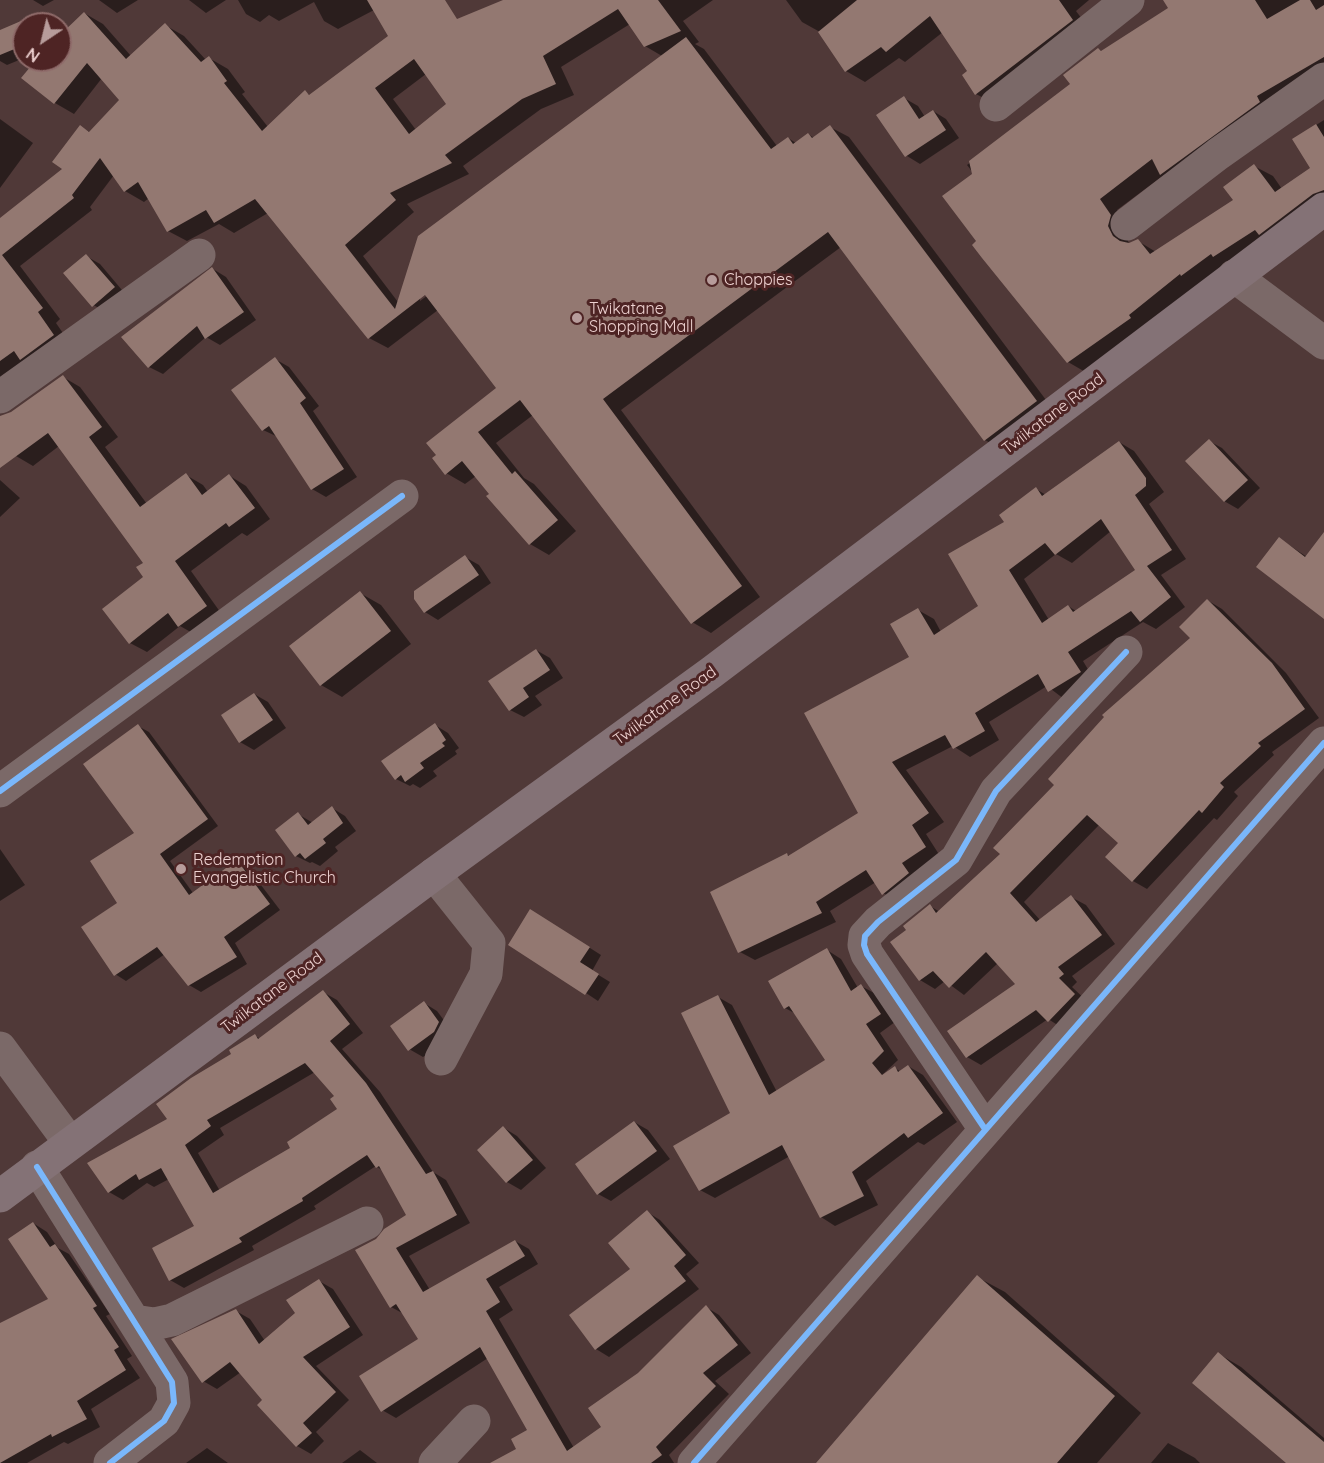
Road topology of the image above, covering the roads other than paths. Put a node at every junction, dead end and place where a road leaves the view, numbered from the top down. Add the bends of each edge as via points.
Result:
1 (1128, 0) edge
2 (1324, 79) edge
3 (996, 105) dead end
4 (1324, 209) edge
5 (1127, 224) dead end
6 (199, 255) dead end
7 (1234, 276) junction
8 (1324, 343) edge
9 (0, 397) edge
10 (402, 496) dead end
11 (1126, 651) dead end
12 (1324, 743) edge
13 (0, 790) edge
14 (434, 874) junction
15 (0, 1048) edge
16 (441, 1059) dead end
17 (985, 1128) junction
18 (70, 1143) junction
19 (37, 1167) junction
20 (0, 1196) edge
21 (367, 1223) dead end
22 (134, 1321) junction
23 (474, 1421) dead end
24 (110, 1463) edge
25 (435, 1463) edge
26 (694, 1463) edge

1 - 3 street
2 - 5 street
4 - 7 main road, Twiikatane Road
6 - 9 street
7 - 8 street
7 - 14 main road, Twiikatane Road via 712,672
10 - 13 street
11 - 17 street via 996,791 956,861 878,922 866,936 867,954
12 - 17 street
14 - 16 street via 489,943 486,974
14 - 18 main road, Twiikatane Road
15 - 18 street
17 - 26 street
18 - 19 main road, Twiikatane Road
19 - 20 main road, Twiikatane Road
19 - 22 street
21 - 22 street via 172,1320
22 - 24 street via 172,1382 174,1403 164,1421
23 - 25 street

